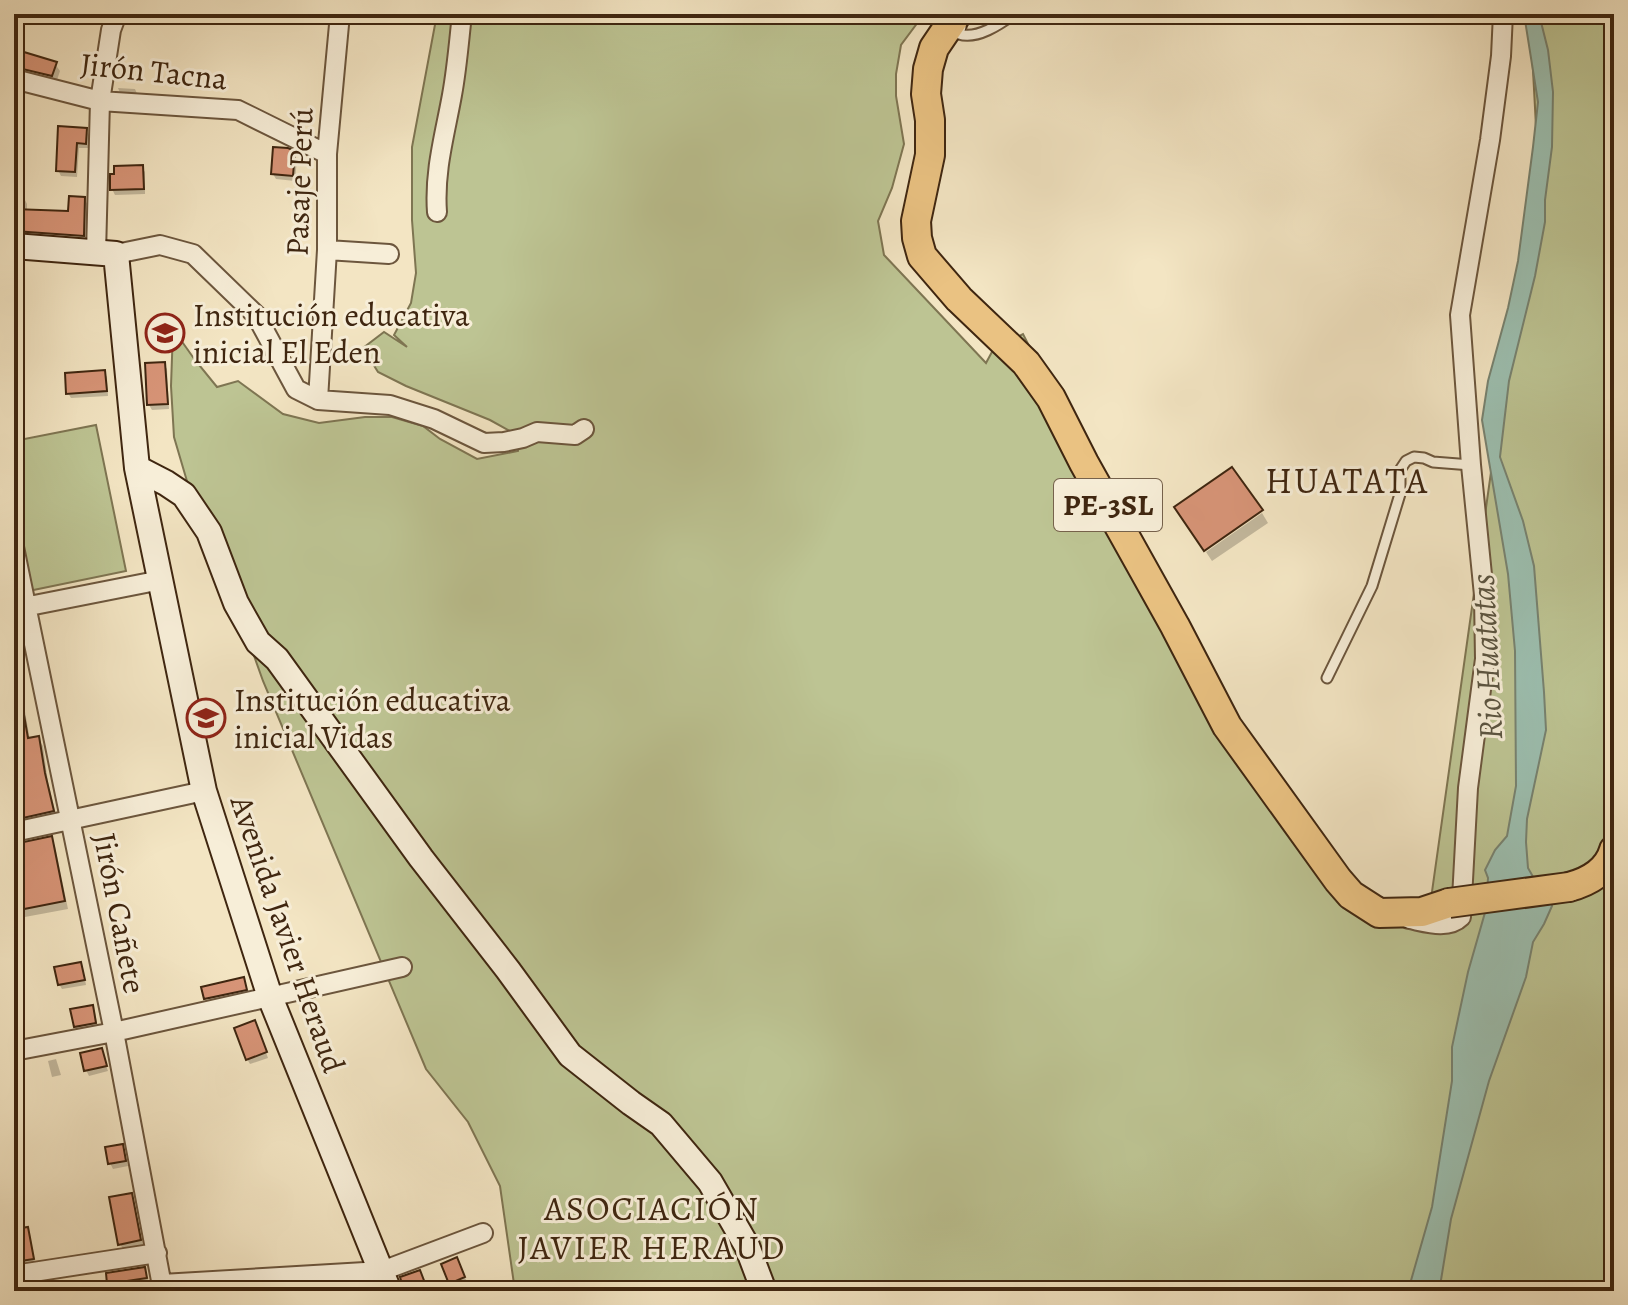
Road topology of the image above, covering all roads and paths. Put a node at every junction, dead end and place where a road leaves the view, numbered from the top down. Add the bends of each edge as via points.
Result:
1 (117, 14) edge
2 (340, 14) edge
3 (462, 14) edge
4 (957, 14) edge
5 (970, 14) edge
6 (1014, 14) edge
7 (1503, 14) edge
8 (14, 79) edge
9 (100, 101) junction
10 (327, 154) junction
11 (437, 212) dead end
12 (14, 246) edge
13 (327, 250) junction
14 (106, 254) junction
15 (389, 254) dead end
16 (318, 400) junction
17 (584, 429) dead end
18 (1471, 465) junction
19 (137, 468) junction
20 (14, 547) edge
21 (161, 580) junction
22 (20, 608) edge
23 (1327, 678) dead end
24 (204, 791) junction
25 (71, 820) junction
26 (14, 832) edge
27 (1614, 850) edge
28 (1379, 913) junction
29 (402, 967) dead end
30 (270, 997) junction
31 (114, 1032) junction
32 (14, 1051) edge
33 (483, 1233) dead end
34 (157, 1253) junction
35 (14, 1275) edge
36 (386, 1281) edge
37 (163, 1288) edge
38 (764, 1291) edge

1 - 9 street
2 - 10 street, Pasaje Perú
3 - 11 street via 439,159
4 - 28 main road, PE-3SL via 934,48 928,69 930,155 916,221 922,256 1026,363 1051,398 1227,726 1338,880
5 - 6 lane via 959,34 967,37
7 - 18 street via 1490,140 1460,315
8 - 9 street, Jirón Tacna
9 - 10 street, Jirón Tacna via 238,110
9 - 14 street
10 - 13 street, Pasaje Perú
12 - 14 main road
13 - 15 street
13 - 16 street, Pasaje Perú
14 - 16 street via 160,245 193,254 256,315 296,389
14 - 19 main road, Avenida Javier Heraud
16 - 17 street via 390,405 484,443 537,432 575,435
18 - 23 lane via 1414,457 1406,461 1372,586
18 - 28 street via 1485,659 1468,788 1461,917 1438,924
19 - 21 main road, Avenida Javier Heraud
19 - 38 main road via 184,495 209,532 236,603 258,642 277,659 570,1055 661,1124 710,1182 747,1246
20 - 22 street, Jirón Cañete
21 - 22 street
21 - 24 main road, Avenida Javier Heraud
22 - 25 street, Jirón Cañete
24 - 25 street
24 - 30 main road, Avenida Javier Heraud
25 - 26 street
25 - 31 street, Jirón Cañete
27 - 28 main road, bridge via 1600,872 1569,887 1449,903 1422,912
29 - 30 street
30 - 31 street
30 - 36 main road, Avenida Javier Heraud
31 - 32 street
31 - 34 street, Jirón Cañete
33 - 36 street
34 - 35 street
34 - 37 street, Jirón Cañete
36 - 37 street

